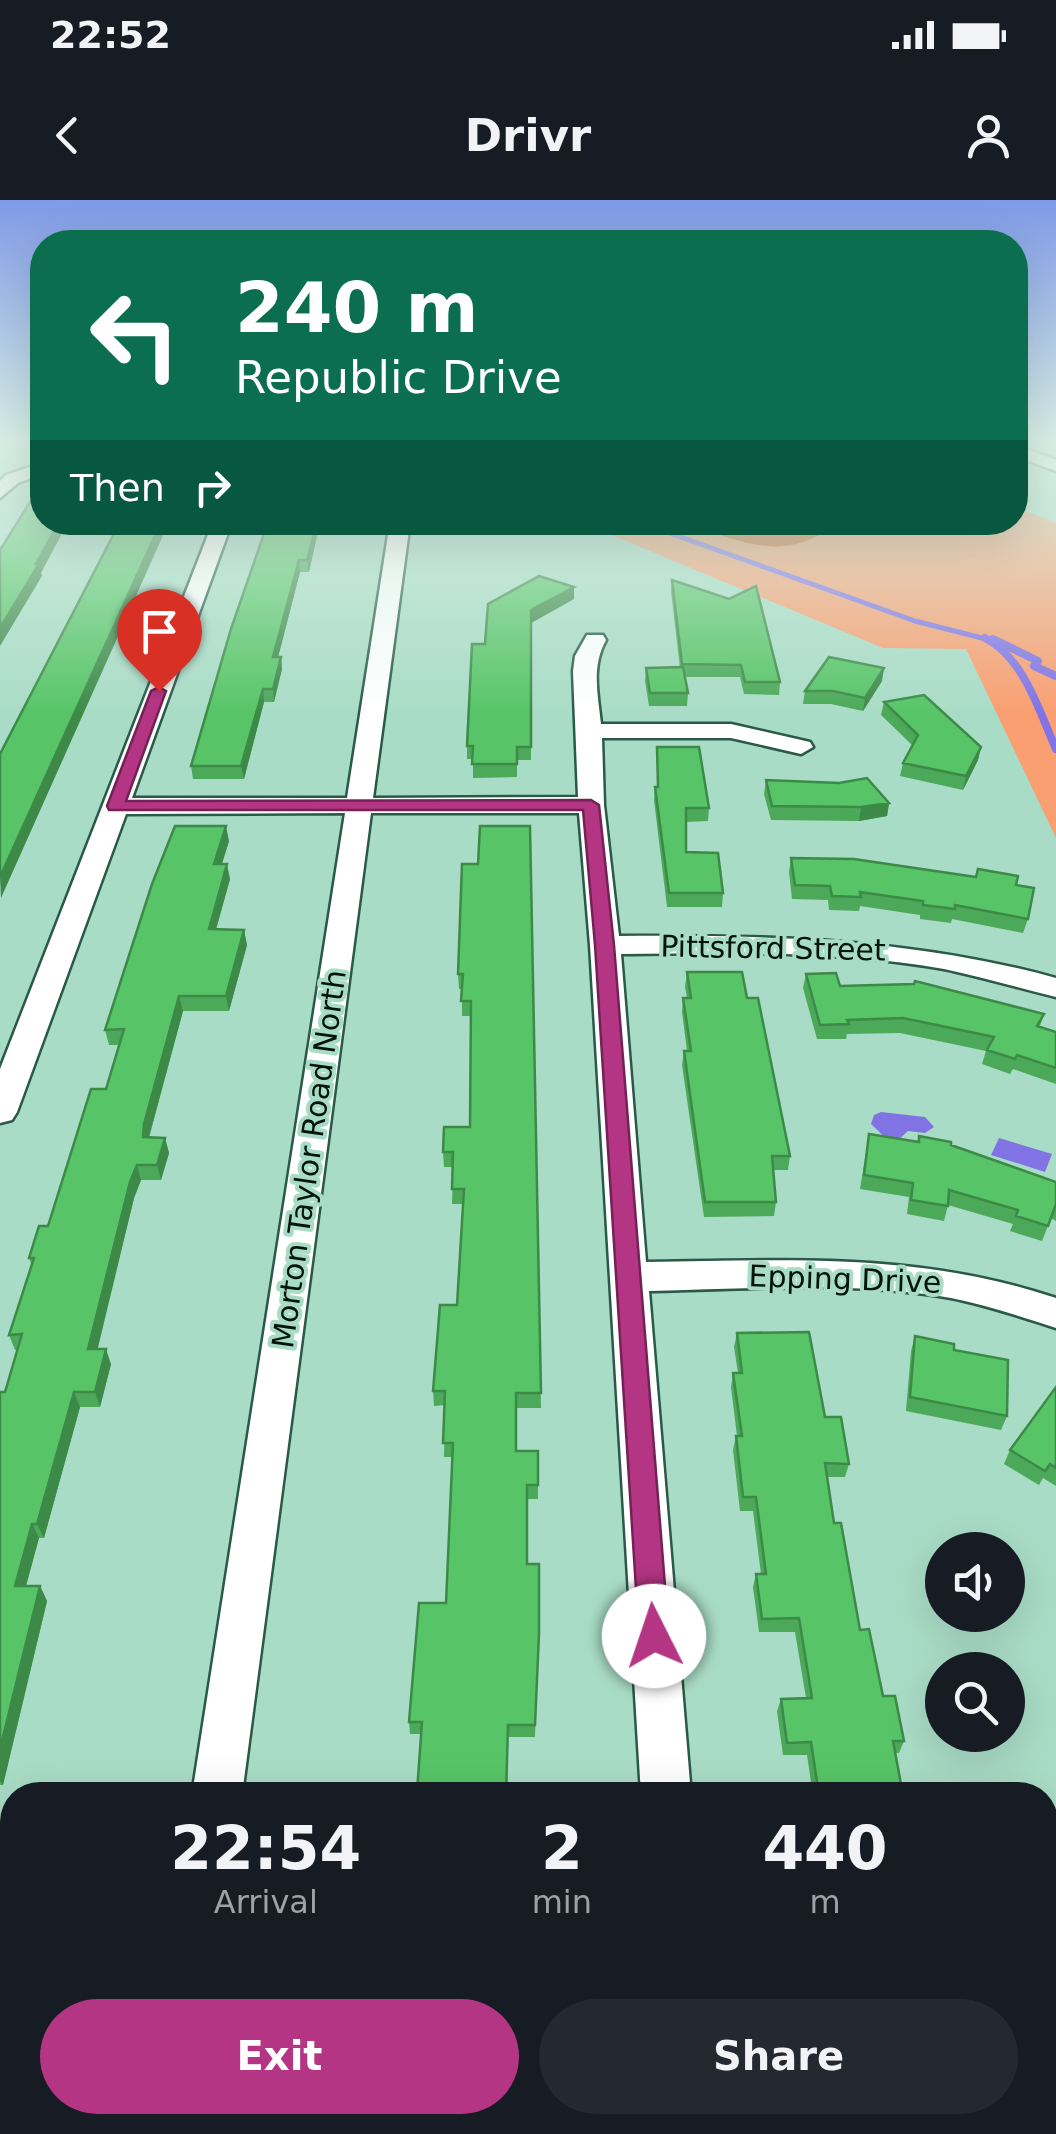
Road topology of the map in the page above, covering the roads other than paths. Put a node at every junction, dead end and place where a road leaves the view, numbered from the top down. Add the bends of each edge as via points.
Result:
1 (217, 535) edge
2 (398, 535) edge
3 (595, 640) dead end
4 (590, 730) junction
5 (801, 746) dead end
6 (591, 805) junction
7 (116, 806) junction
8 (361, 806) junction
9 (605, 945) junction
10 (1056, 988) edge
11 (0, 1112) edge
12 (629, 1277) junction
13 (1056, 1312) edge
14 (218, 1782) edge
15 (665, 1782) edge

1 - 7 street
2 - 8 street, Morton Taylor Road North
3 - 4 street via 584,671
4 - 5 street via 731,731
4 - 6 street
6 - 8 street
6 - 9 street
7 - 8 street
7 - 11 street
8 - 14 street, Morton Taylor Road North
9 - 10 street, Pittsford Street via 866,947 967,963
9 - 12 street
12 - 13 street, Epping Drive via 900,1276 958,1282
12 - 15 street

